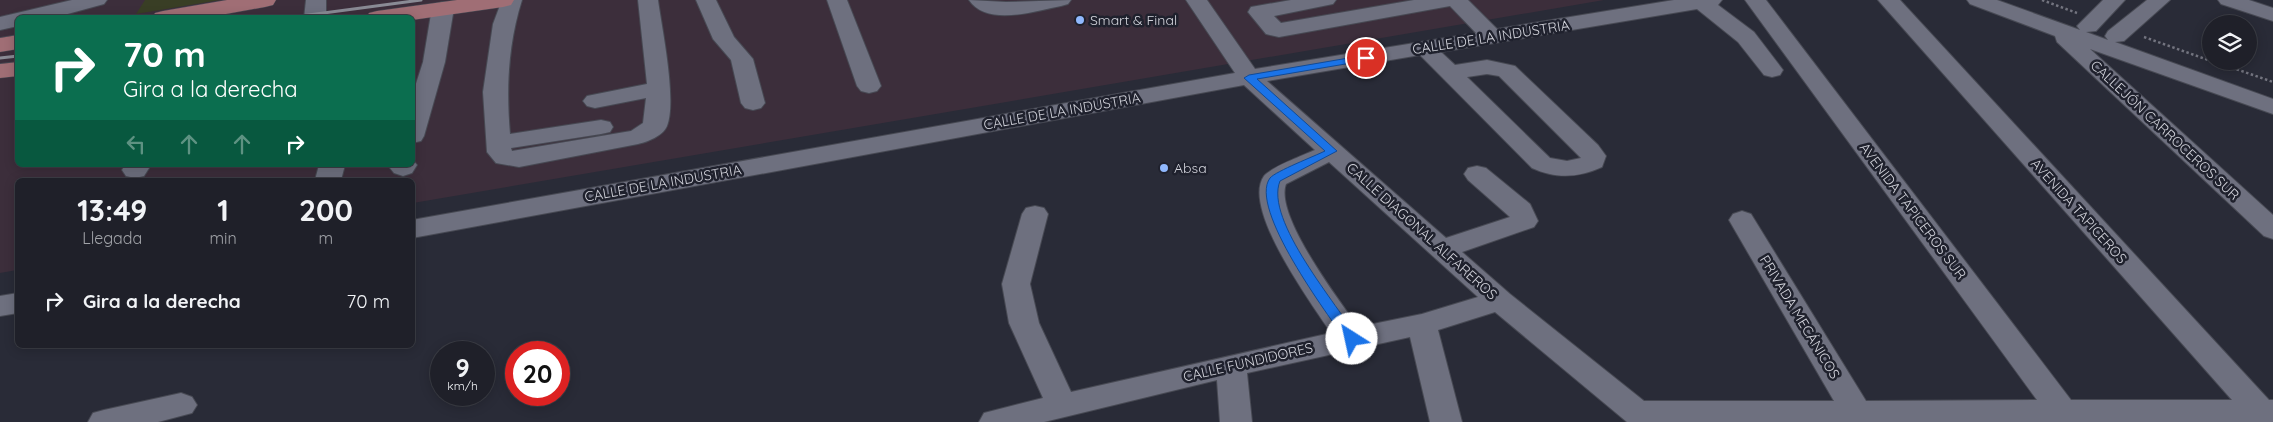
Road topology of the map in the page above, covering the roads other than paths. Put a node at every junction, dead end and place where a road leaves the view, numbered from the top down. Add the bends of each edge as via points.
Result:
1 (230, 0) edge
2 (265, 0) edge
3 (316, 0) edge
4 (503, 0) edge
5 (512, 0) edge
6 (648, 0) edge
7 (706, 0) edge
8 (837, 0) edge
9 (979, 0) edge
10 (1056, 0) edge
11 (1196, 0) edge
12 (1326, 0) edge
13 (1450, 0) edge
14 (1456, 0) edge
15 (1755, 0) edge
16 (1888, 0) edge
17 (1977, 0) edge
18 (2016, 0) edge
19 (2116, 0) edge
20 (2160, 0) edge
21 (2228, 0) edge
22 (91, 1) edge
23 (1707, 1) edge
24 (1027, 2) edge
25 (1254, 6) edge
26 (1637, 6) edge
27 (443, 8) junction
28 (37, 15) edge
29 (70, 15) edge
30 (176, 15) edge
31 (178, 15) edge
32 (315, 15) edge
33 (397, 15) edge
34 (2273, 15) edge
35 (15, 21) edge
36 (0, 24) edge
37 (2088, 26) junction
38 (2057, 30) junction
39 (2116, 36) junction
40 (1492, 37) junction
41 (15, 42) edge
42 (0, 44) edge
43 (1424, 48) junction
44 (15, 69) edge
45 (1772, 70) dead end
46 (0, 71) edge
47 (1450, 73) junction
48 (1249, 78) junction
49 (870, 86) dead end
50 (659, 89) junction
51 (2273, 93) edge
52 (595, 101) dead end
53 (753, 103) dead end
54 (2273, 108) edge
55 (416, 111) edge
56 (1332, 151) junction
57 (1476, 174) dead end
58 (1035, 214) dead end
59 (1742, 220) dead end
60 (415, 228) edge
61 (2273, 230) edge
62 (1442, 249) junction
63 (1500, 301) junction
64 (15, 304) edge
65 (0, 306) edge
66 (1422, 324) junction
67 (1352, 339) junction
68 (1231, 365) junction
69 (181, 406) dead end
70 (1047, 413) edge
71 (2268, 416) edge
72 (1642, 417) edge
73 (2067, 417) edge
74 (1861, 418) edge
75 (104, 422) edge
76 (995, 422) edge
77 (1236, 422) edge
78 (1446, 422) edge

1 - 30 main road
2 - 31 main road
3 - 32 street
4 - 27 main road
5 - 50 street via 504,24 495,92 499,143 656,118
6 - 50 street
7 - 53 street via 724,39 742,59
8 - 49 street
9 - 24 street via 994,8
10 - 24 street
11 - 48 street, CALLE DIAGONAL ALFAREROS
12 - 25 street
13 - 25 street via 1279,30 1274,29
14 - 40 street
15 - 73 street, AVENIDA TAPICEROS SUR
16 - 71 street, AVENIDA TAPICEROS
17 - 38 street
18 - 37 street
19 - 37 street
20 - 39 street
21 - 34 street
22 - 28 street
22 - 29 street
23 - 26 street, CALLE DE LA INDUSTRIA
23 - 45 street via 1746,37
26 - 40 street, CALLE DE LA INDUSTRIA
27 - 33 main road
27 - 55 street via 434,62
35 - 36 street
37 - 39 street
38 - 54 street
38 - 61 street, CALLEJÓN CARROCEROS SUR
39 - 51 street
40 - 43 street, CALLE DE LA INDUSTRIA
41 - 42 main road
43 - 47 street
43 - 48 street, CALLE DE LA INDUSTRIA
44 - 46 main road
47 - 47 street via 1541,163 1562,170 1581,168 1593,162 1594,156 1589,150 1507,71 1487,67
48 - 56 street, CALLE DIAGONAL ALFAREROS
48 - 60 street, CALLE DE LA INDUSTRIA
50 - 52 street
56 - 62 street, CALLE DIAGONAL ALFAREROS
56 - 67 street via 1275,179 1271,190 1273,206 1300,264
57 - 62 street via 1521,210 1525,221
58 - 70 street via 1016,284
59 - 74 street, PRIVADA MECÁNICOS
62 - 63 street, CALLE DIAGONAL ALFAREROS
63 - 66 street, CALLE FUNDIDORES
63 - 72 street, CALLE DIAGONAL ALFAREROS
64 - 65 street
66 - 67 street, CALLE FUNDIDORES
66 - 78 street
67 - 68 street, CALLE FUNDIDORES
68 - 70 street, CALLE FUNDIDORES
68 - 77 street
69 - 75 street
70 - 76 street, CALLE FUNDIDORES
71 - 73 street
72 - 74 street
73 - 74 street

